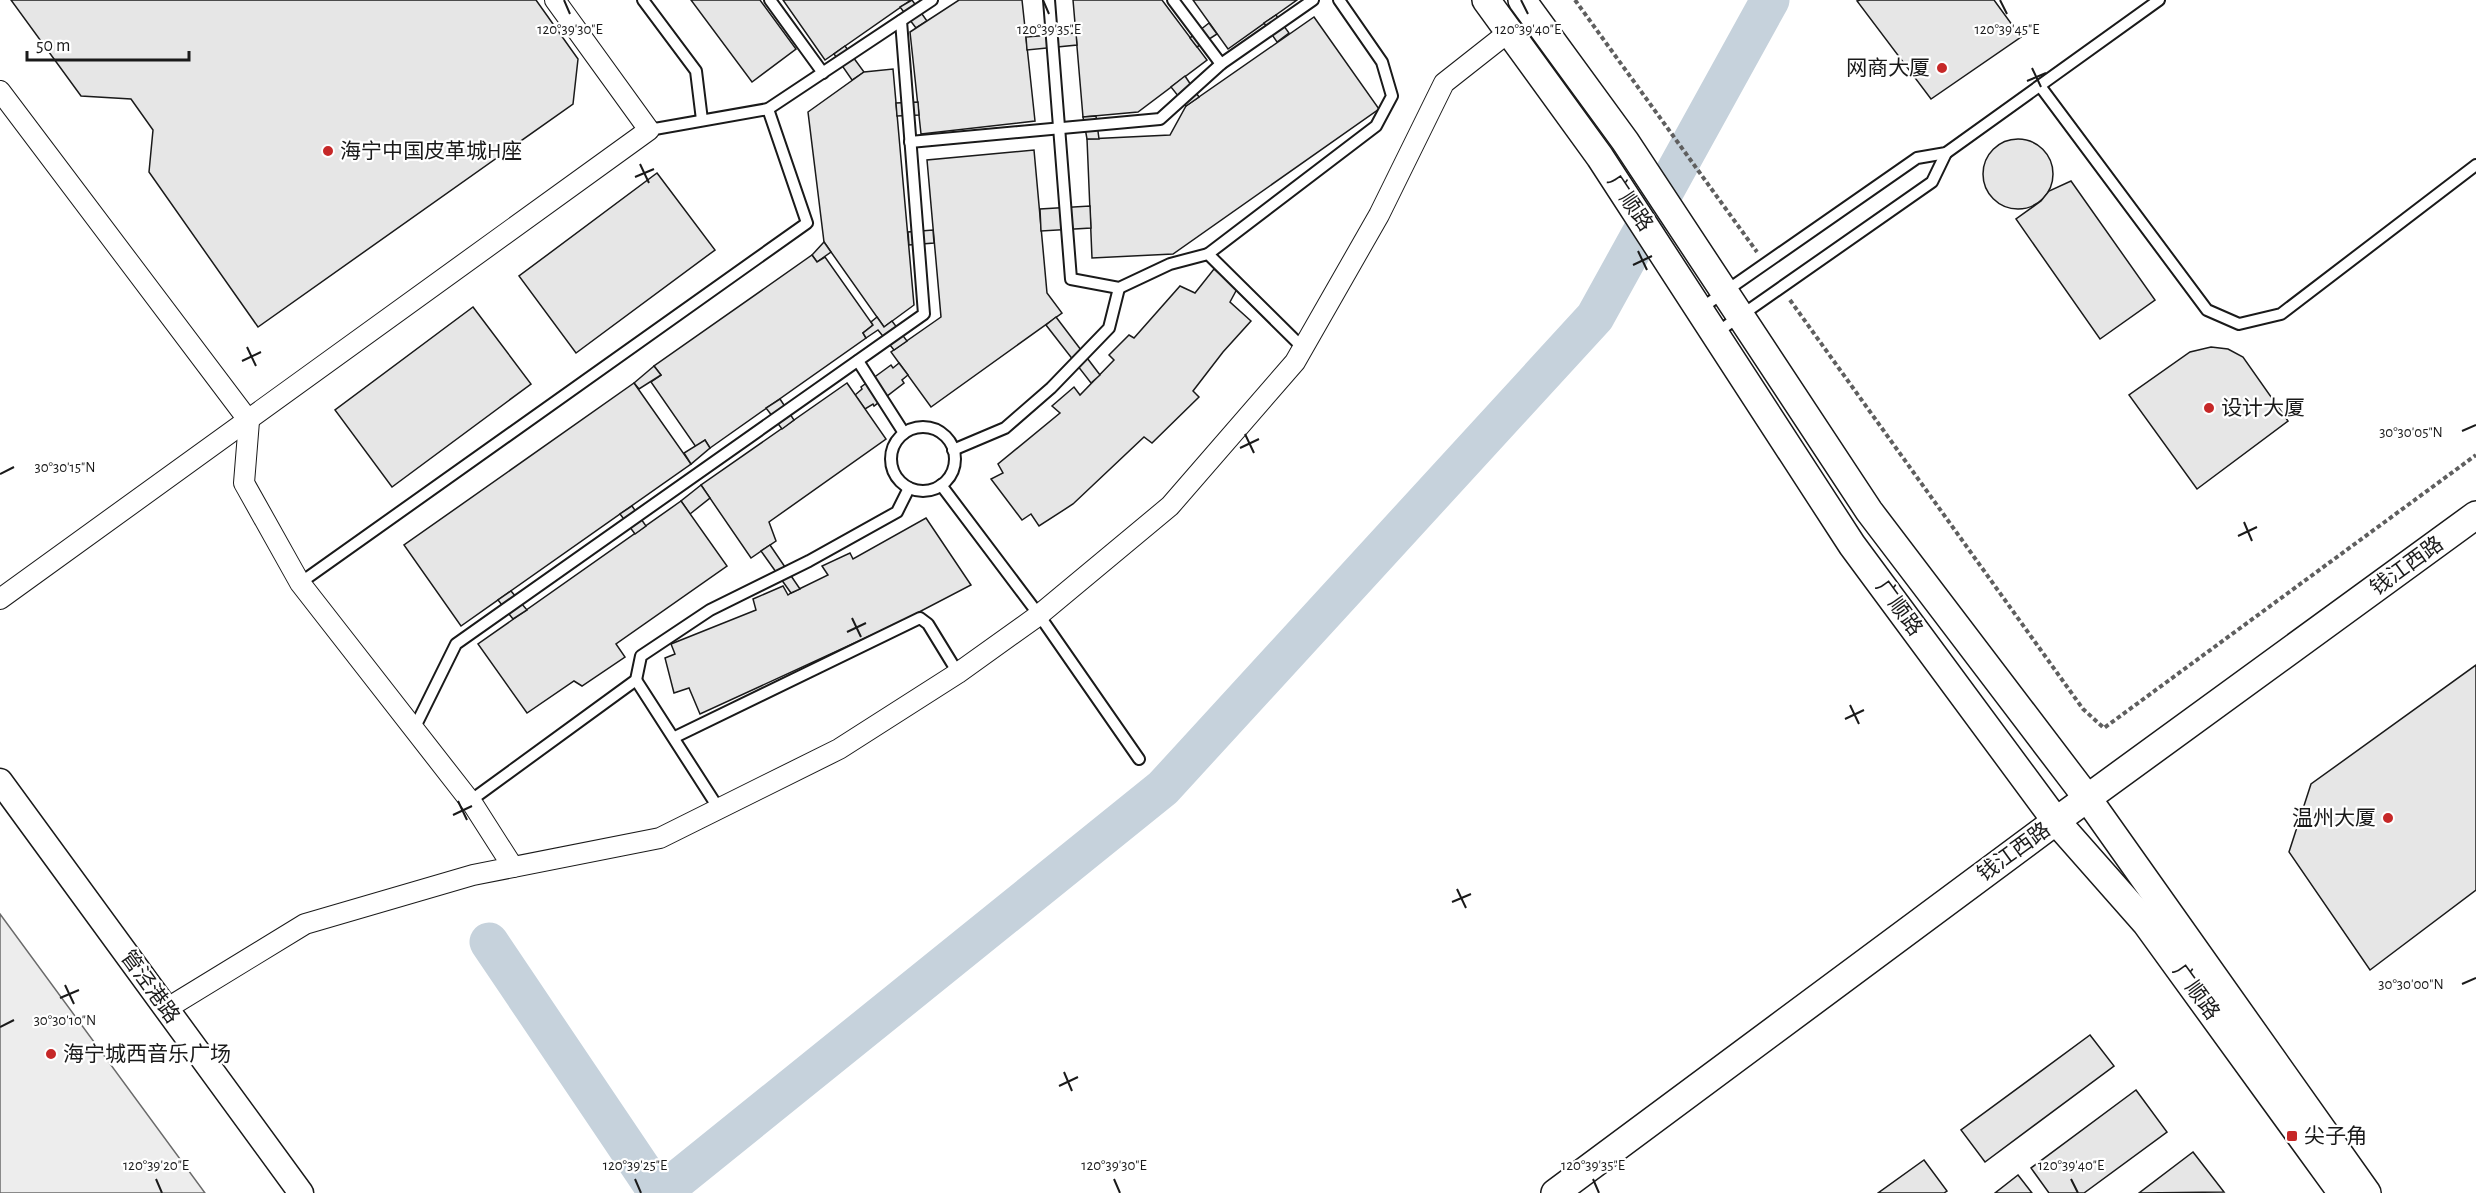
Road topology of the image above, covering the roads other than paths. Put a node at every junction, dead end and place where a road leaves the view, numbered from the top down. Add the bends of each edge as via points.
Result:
1 (555, 0) edge
2 (643, 0) edge
3 (770, 0) edge
4 (932, 0) edge
5 (1049, 0) edge
6 (1173, 0) edge
7 (1313, 0) edge
8 (1339, 0) edge
9 (1486, 0) edge
10 (1522, 0) edge
11 (2159, 0) edge
12 (901, 21) junction
13 (1510, 31) junction
14 (1221, 64) junction
15 (823, 73) junction
16 (2040, 86) junction
17 (0, 91) edge
18 (768, 108) junction
19 (702, 120) junction
20 (649, 130) junction
21 (1059, 130) junction
22 (910, 142) junction
23 (1946, 153) junction
24 (2476, 165) edge
25 (1208, 254) junction
26 (1119, 288) junction
27 (1725, 291) junction
28 (1700, 309) junction
29 (1741, 315) junction
30 (1716, 333) junction
31 (1303, 348) junction
32 (858, 361) junction
33 (249, 421) junction
34 (904, 433) junction
35 (953, 450) junction
36 (941, 485) junction
37 (909, 488) junction
38 (2476, 515) edge
39 (300, 583) junction
40 (0, 598) edge
41 (1039, 615) junction
42 (958, 673) junction
43 (636, 680) junction
44 (414, 729) junction
45 (675, 737) junction
46 (1138, 759) dead end
47 (0, 781) edge
48 (2088, 799) junction
49 (470, 801) junction
50 (719, 809) junction
51 (2056, 822) junction
52 (513, 867) junction
53 (166, 1009) junction
54 (301, 1193) edge
55 (1555, 1193) edge
56 (2342, 1193) edge
57 (2367, 1193) edge

1 - 20 street
2 - 19 lane via 696,71
3 - 15 lane
4 - 12 lane
5 - 21 lane
6 - 14 lane
7 - 14 lane
8 - 25 lane via 1382,62 1392,96 1376,126
9 - 13 main road, 广顺路
10 - 27 main road, 广顺路 via 1625,141
11 - 16 lane
12 - 15 lane
12 - 22 lane
13 - 28 main road, 广顺路 via 1600,157
13 - 31 street via 1444,83 1379,215
14 - 21 lane via 1160,119
15 - 18 lane
16 - 23 lane
16 - 24 lane via 2207,310 2239,324 2281,314
17 - 33 street
18 - 19 lane
18 - 39 lane via 807,223
19 - 20 lane
20 - 33 street
21 - 22 lane
21 - 26 lane via 1071,279
22 - 32 lane via 924,314
23 - 27 lane via 1917,158
23 - 29 lane via 1932,182
25 - 26 lane via 1170,264
25 - 31 lane
26 - 35 lane via 1109,328 1051,388 1005,428
27 - 28 lane
27 - 29 main road, 广顺路
28 - 30 main road, 广顺路
29 - 30 lane
29 - 48 main road, 广顺路 via 1869,511
30 - 51 main road, 广顺路 via 1852,544
31 - 41 street via 1170,506
32 - 34 lane
32 - 44 lane via 456,644
33 - 39 street via 244,483
33 - 40 street
34 - 35 lane via 913,428 933,429 949,441
34 - 37 lane via 891,451 891,462 893,473
35 - 36 lane via 953,470
36 - 37 lane via 931,490
36 - 41 lane
37 - 43 lane via 897,512 810,561 710,610 642,656
38 - 48 main road, 钱江西路
39 - 44 street
41 - 42 street
41 - 46 lane
42 - 45 lane via 928,624 920,618
42 - 50 street via 839,749
43 - 45 lane
43 - 49 lane
44 - 49 street
45 - 50 lane
47 - 53 street, 管泾港路
48 - 51 main road, 钱江西路
48 - 57 main road, 广顺路
49 - 52 street
50 - 52 street via 660,838
51 - 55 main road, 钱江西路
51 - 56 main road, 广顺路 via 2146,923
52 - 53 street via 472,875 305,924
53 - 54 street, 管泾港路

